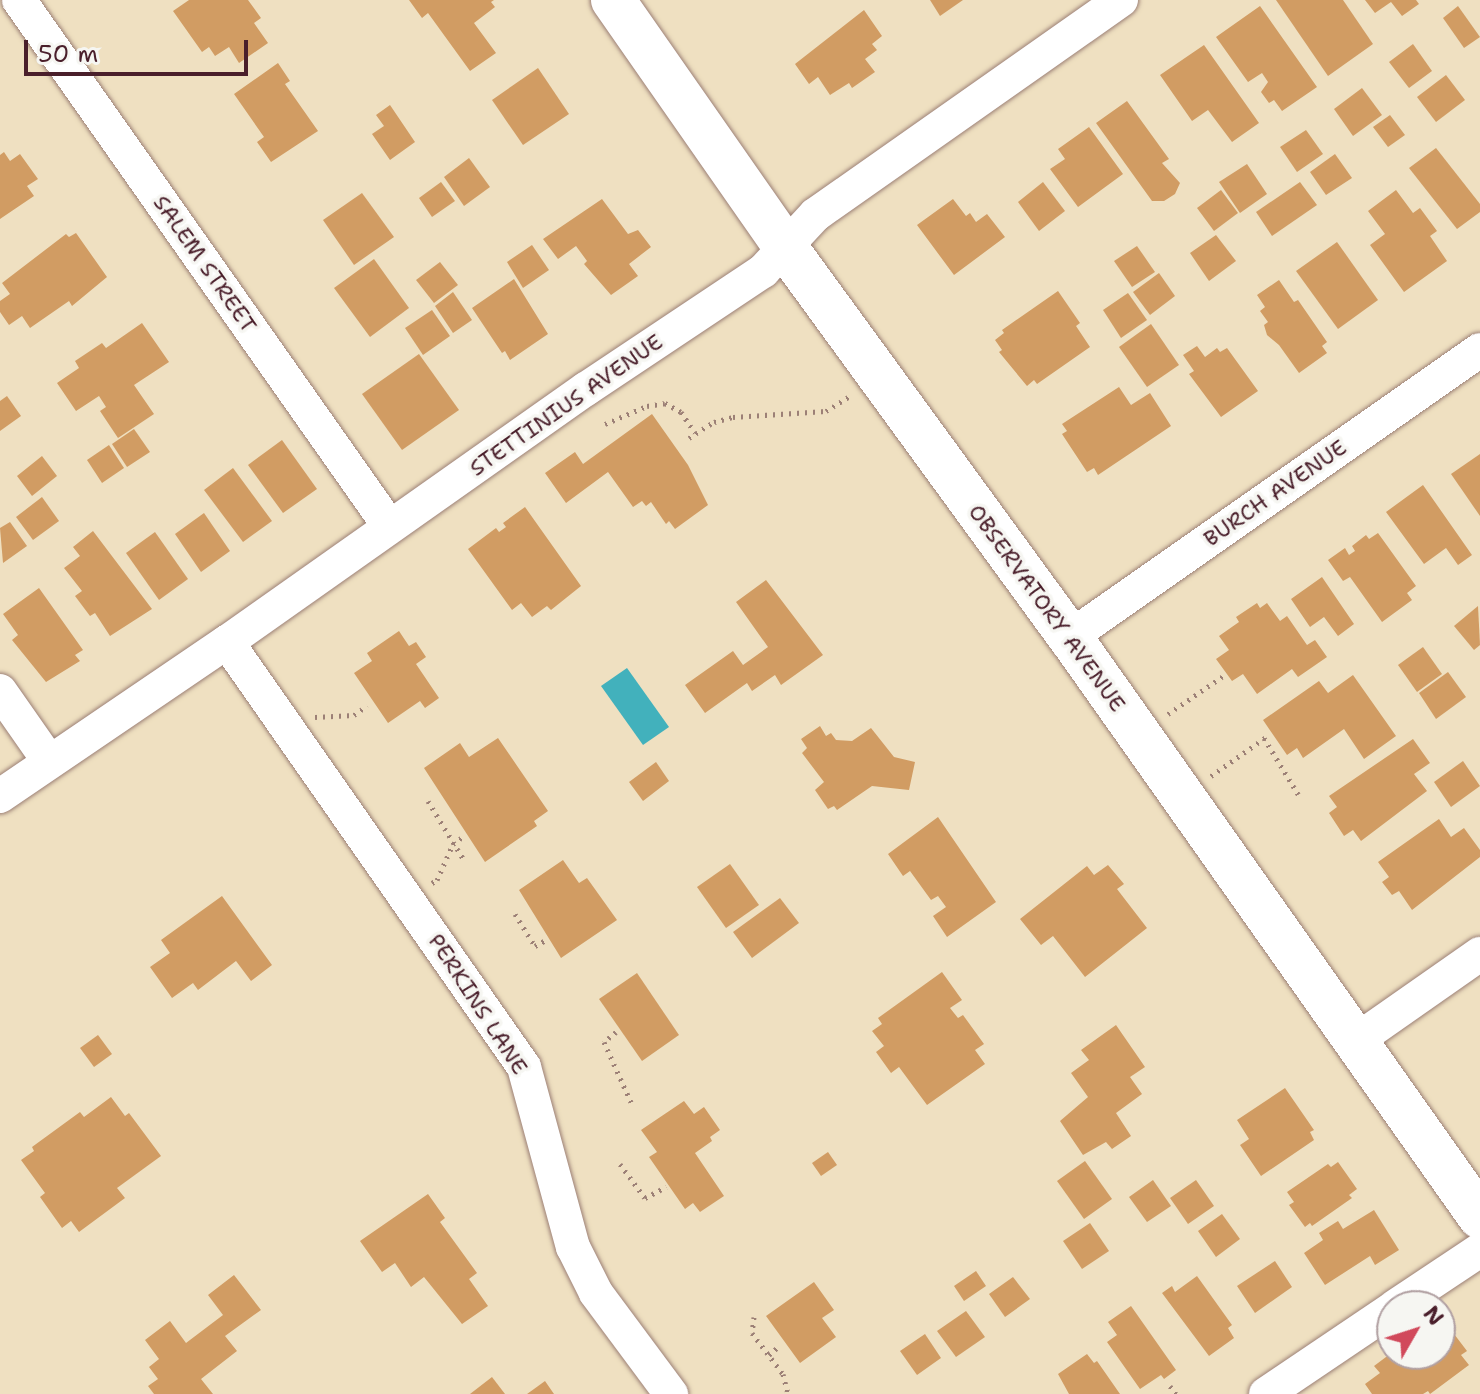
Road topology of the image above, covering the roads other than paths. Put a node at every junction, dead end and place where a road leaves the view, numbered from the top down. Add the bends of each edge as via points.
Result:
1 (19, 0) edge
2 (613, 0) edge
3 (1121, 0) edge
4 (786, 248) junction
5 (1480, 350) edge
6 (390, 527) junction
7 (1070, 637) junction
8 (227, 642) junction
9 (0, 691) edge
10 (49, 761) junction
11 (0, 796) edge
12 (1480, 954) edge
13 (1357, 1040) junction
14 (1480, 1217) edge
15 (1480, 1250) edge
16 (1421, 1290) edge
17 (1376, 1320) edge
18 (671, 1394) edge
19 (1266, 1394) edge

1 - 6 street, SALEM STREET
2 - 4 street, OBSERVATORY AVENUE
3 - 4 street, STETTINIUS AVENUE via 815,215
4 - 6 street, STETTINIUS AVENUE via 763,271
4 - 7 street, OBSERVATORY AVENUE
5 - 7 street, BURCH AVENUE
6 - 8 street, STETTINIUS AVENUE
7 - 13 street, OBSERVATORY AVENUE
8 - 10 street, STETTINIUS AVENUE
8 - 18 street, PERKINS LANE via 524,1067 573,1247 596,1293
9 - 10 street
10 - 11 street, STETTINIUS AVENUE
12 - 13 street
13 - 14 street, OBSERVATORY AVENUE
15 - 16 street
17 - 19 street

